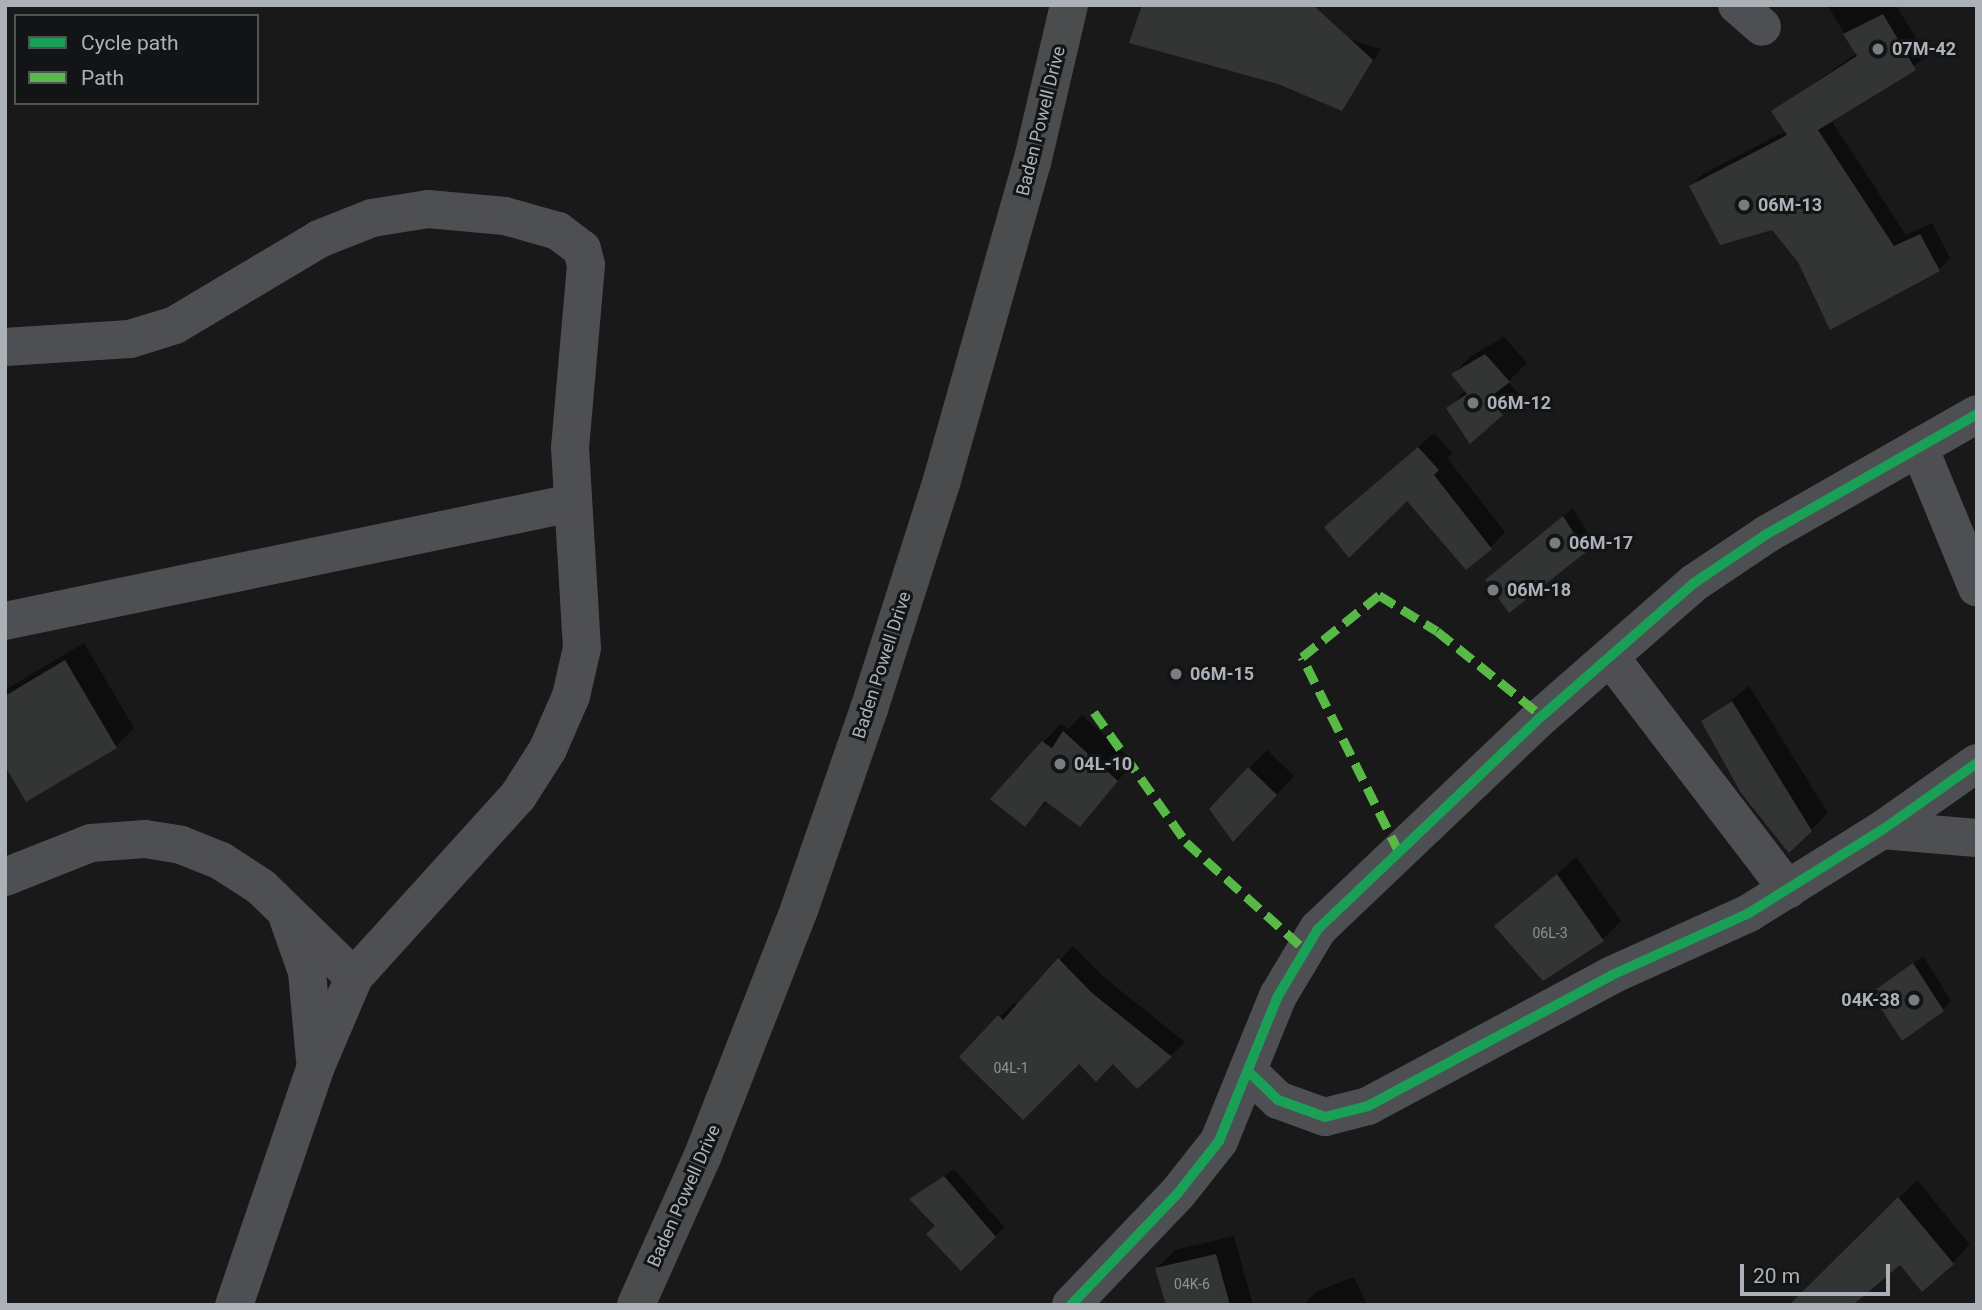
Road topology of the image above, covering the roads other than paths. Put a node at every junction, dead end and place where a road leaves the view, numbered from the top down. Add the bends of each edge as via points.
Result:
1 (1069, 5) edge
2 (5, 347) edge
3 (1977, 414) edge
4 (1919, 447) junction
5 (572, 503) junction
6 (1977, 588) edge
7 (5, 621) edge
8 (1610, 657) junction
9 (1977, 763) edge
10 (1882, 830) junction
11 (1977, 838) edge
12 (5, 877) edge
13 (1788, 890) junction
14 (284, 909) junction
15 (354, 977) junction
16 (316, 1066) junction
17 (1250, 1073) junction
18 (234, 1305) edge
19 (636, 1305) edge
20 (1071, 1305) edge

1 - 19 main road, Baden Powell Drive via 1024,189 942,480 869,709 800,908 703,1155
2 - 5 street via 130,340 175,325 318,239 372,218 428,209 505,216 574,239 586,265 569,447
3 - 4 street
4 - 6 street
4 - 8 street via 1694,583
5 - 7 street
5 - 15 street via 582,648 571,696 548,749 481,842
8 - 13 street
8 - 17 street via 1318,929 1278,996
9 - 10 street
10 - 11 street
10 - 13 street
12 - 14 street via 92,843 145,839 181,845 220,861
13 - 17 street via 1749,913 1612,975 1368,1106 1325,1117 1278,1100
14 - 15 street
14 - 16 street via 307,972
15 - 16 street
16 - 18 street
17 - 20 street via 1219,1141 1178,1193

